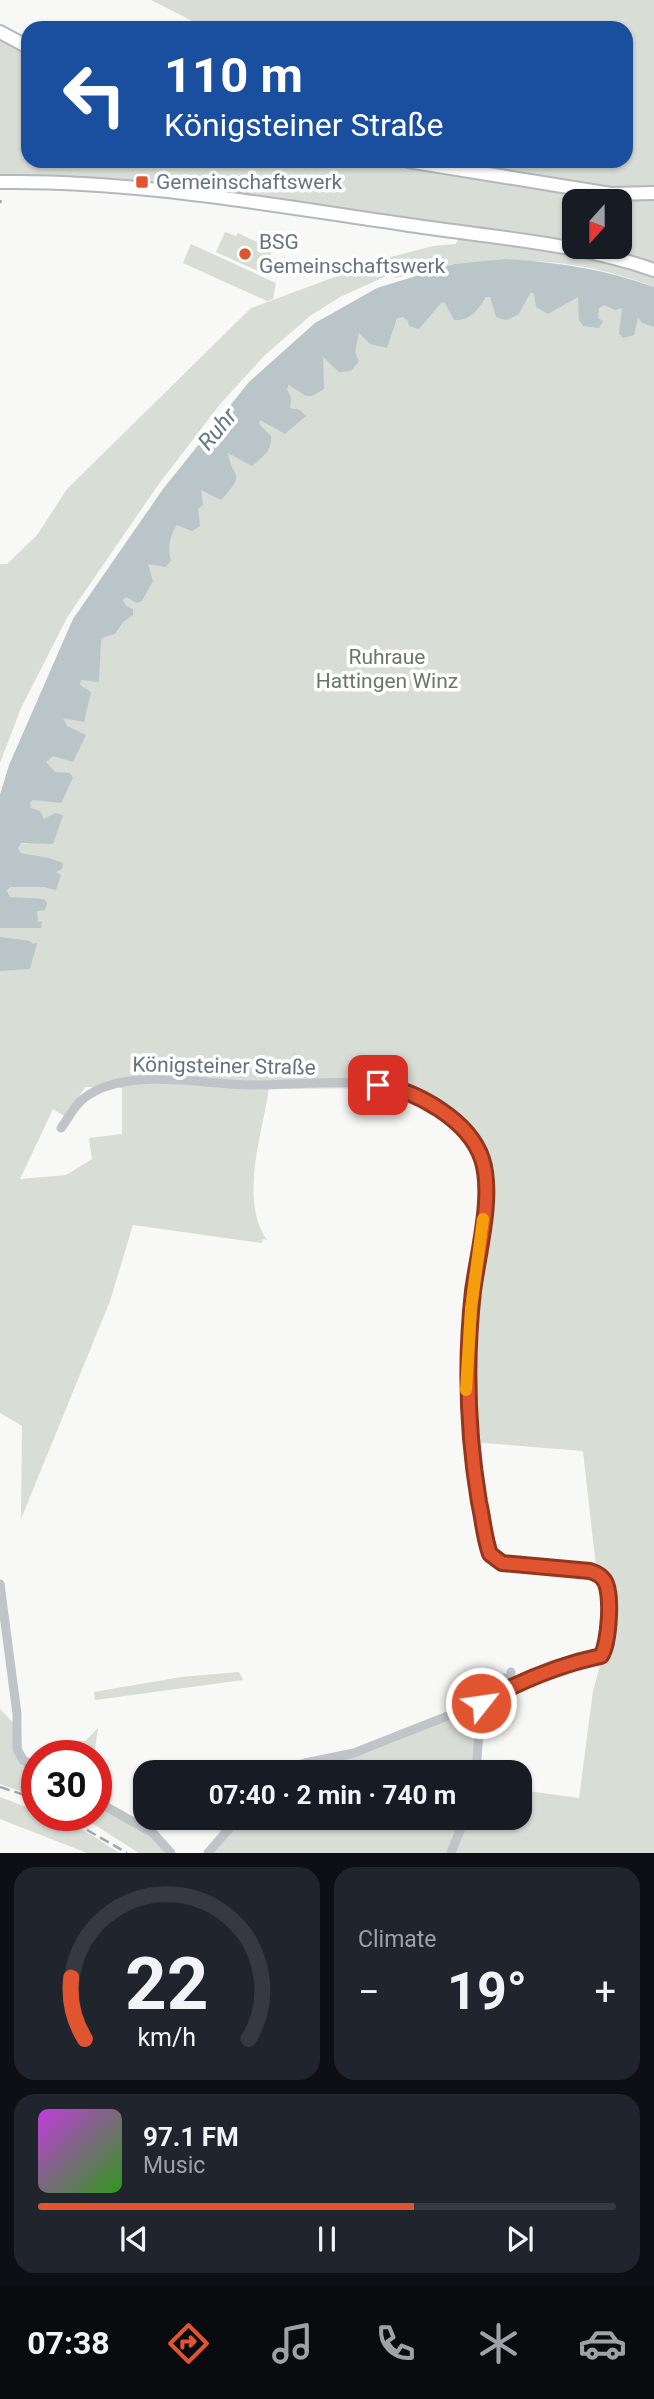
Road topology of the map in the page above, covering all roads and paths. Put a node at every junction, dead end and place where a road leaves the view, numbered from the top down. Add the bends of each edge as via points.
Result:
1 (0, 32) edge
2 (21, 43) edge
3 (451, 168) edge
4 (0, 182) edge
5 (654, 193) edge
6 (654, 270) edge
7 (61, 1128) dead end
8 (0, 1584) edge
9 (508, 1675) dead end
10 (511, 1686) junction
11 (481, 1703) junction
12 (21, 1756) edge
13 (320, 1760) edge
14 (477, 1760) edge
15 (112, 1810) edge
16 (228, 1830) edge
17 (460, 1830) edge
18 (171, 1853) edge
19 (208, 1853) edge
20 (451, 1853) edge

1 - 2 main road
3 - 5 main road via 604,193
4 - 6 main road via 180,191 562,247
7 - 10 street, Königsteiner Straße via 89,1095 124,1082 149,1080 386,1086 431,1105 467,1135 485,1173 466,1394 488,1550 502,1563 594,1572 605,1580 608,1593 607,1642 601,1656
8 - 12 street
9 - 10 street
10 - 11 street, Königsteiner Straße
11 - 13 street, Königsteiner Straße via 354,1753
11 - 14 street
15 - 18 street via 153,1833
16 - 19 street
17 - 20 street

